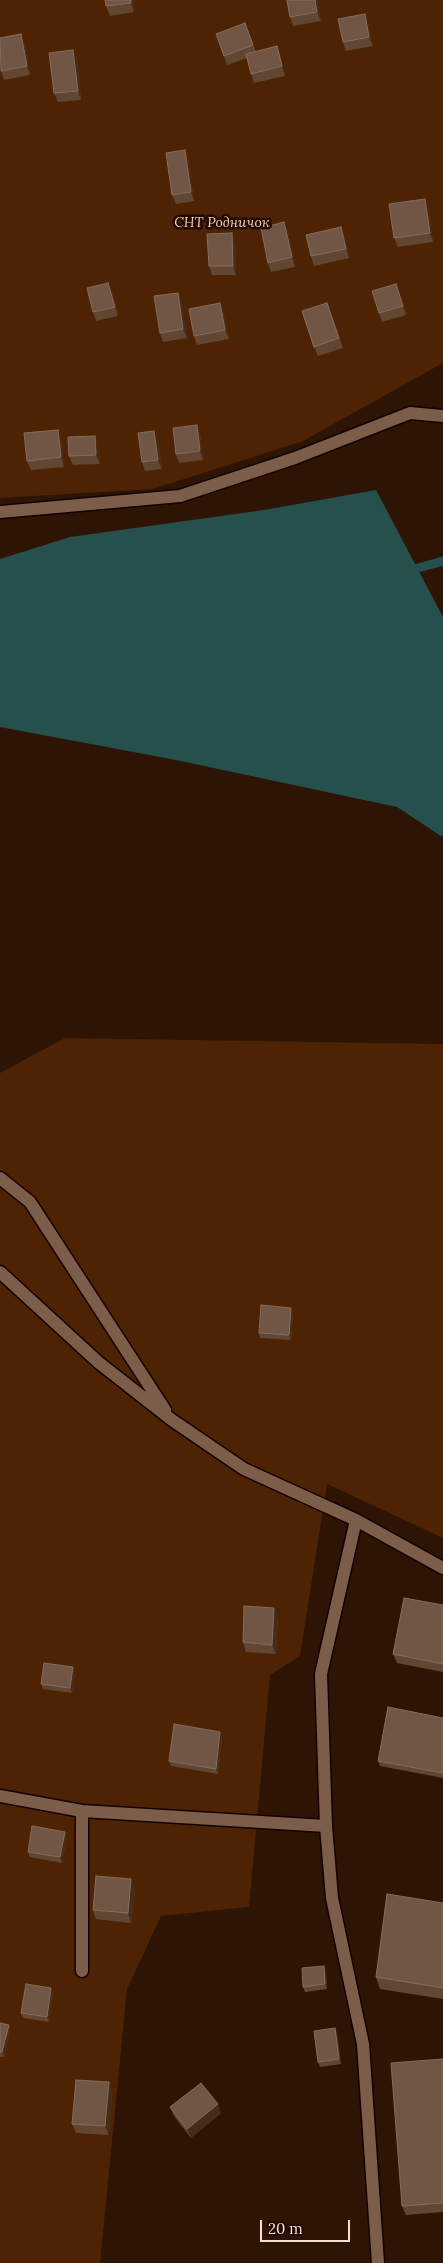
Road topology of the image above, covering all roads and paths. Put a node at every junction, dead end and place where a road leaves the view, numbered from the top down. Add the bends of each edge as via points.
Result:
1 (443, 416) edge
2 (0, 512) edge
3 (0, 1178) edge
4 (0, 1272) edge
5 (172, 1420) junction
6 (356, 1520) junction
7 (443, 1568) edge
8 (0, 1796) edge
9 (82, 1811) junction
10 (326, 1826) junction
11 (82, 1971) dead end
12 (378, 2263) edge

1 - 2 street via 410,413 295,458 180,496
3 - 5 street via 30,1202
4 - 5 street via 98,1362
5 - 6 street via 244,1469
6 - 7 street
6 - 10 street via 321,1674
8 - 9 street
9 - 10 street
9 - 11 street
10 - 12 street via 332,1898 363,2044

